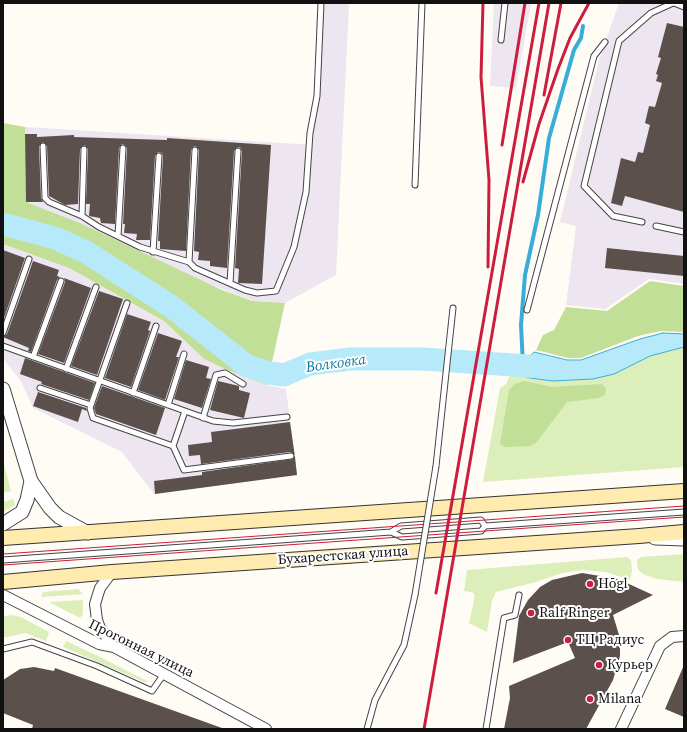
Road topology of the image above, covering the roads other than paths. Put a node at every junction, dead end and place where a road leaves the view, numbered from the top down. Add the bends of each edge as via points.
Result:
1 (321, 3) edge
2 (422, 3) edge
3 (505, 3) edge
4 (673, 3) edge
5 (684, 7) edge
6 (501, 40) dead end
7 (605, 42) dead end
8 (43, 146) dead end
9 (123, 148) dead end
10 (84, 149) dead end
11 (195, 150) dead end
12 (238, 151) dead end
13 (159, 156) dead end
14 (415, 185) dead end
15 (82, 216) junction
16 (642, 222) dead end
17 (656, 226) dead end
18 (684, 232) edge
19 (118, 236) junction
20 (153, 252) junction
21 (29, 259) dead end
22 (189, 262) junction
23 (61, 281) dead end
24 (230, 283) junction
25 (96, 287) dead end
26 (127, 303) dead end
27 (453, 308) dead end
28 (527, 310) dead end
29 (156, 326) dead end
30 (3, 333) edge
31 (3, 346) edge
32 (184, 354) dead end
33 (33, 357) junction
34 (66, 369) junction
35 (100, 381) junction
36 (243, 384) dead end
37 (40, 388) dead end
38 (3, 389) edge
39 (133, 393) junction
40 (91, 405) junction
41 (168, 405) junction
42 (185, 411) junction
43 (286, 417) dead end
44 (203, 418) junction
45 (173, 446) junction
46 (291, 456) dead end
47 (31, 481) junction
48 (684, 491) edge
49 (684, 512) edge
50 (3, 524) edge
51 (485, 526) junction
52 (391, 532) junction
53 (684, 532) edge
54 (88, 533) junction
55 (639, 536) junction
56 (3, 538) edge
57 (684, 540) edge
58 (3, 560) edge
59 (112, 572) junction
60 (3, 582) edge
61 (3, 595) edge
62 (519, 595) dead end
63 (684, 636) edge
64 (114, 648) junction
65 (3, 649) edge
66 (164, 674) junction
67 (266, 729) edge
68 (367, 729) edge
69 (486, 729) edge
70 (621, 729) edge

1 - 24 lane via 317,96 310,133 306,192 294,247 276,291 245,290
2 - 14 lane
3 - 6 lane
4 - 5 lane
4 - 16 lane via 651,13 619,41 584,186 613,216
7 - 28 lane via 594,56
8 - 15 lane via 45,198 58,207
9 - 19 lane
10 - 15 lane
11 - 22 lane
12 - 24 lane
13 - 20 lane
15 - 19 lane
17 - 18 lane
19 - 20 lane
20 - 22 lane
21 - 30 lane
22 - 24 lane via 195,268
23 - 33 lane
25 - 34 lane
26 - 35 lane
27 - 68 lane, bridge via 436,466 415,594 404,645 375,700
29 - 39 lane
31 - 33 lane
32 - 41 lane
33 - 34 lane
34 - 35 lane
35 - 39 lane
35 - 40 lane
36 - 44 lane via 225,373 216,374
37 - 40 lane
38 - 47 street
39 - 41 lane
40 - 45 lane via 93,418
41 - 42 lane
42 - 44 lane
42 - 45 lane
43 - 44 lane via 233,424
45 - 46 lane via 184,470
47 - 50 street via 22,512
47 - 54 street via 59,517
48 - 54 main road
49 - 51 lane
51 - 52 lane via 481,531 402,537
51 - 52 lane via 480,520 473,520 401,526
52 - 58 lane
53 - 55 main road, Бухарестская улица
54 - 56 main road
55 - 57 street
55 - 59 main road, Бухарестская улица
59 - 60 main road, Бухарестская улица
59 - 64 street via 100,588 95,604 97,620
61 - 64 street, Прогонная улица via 99,644
62 - 69 lane via 515,615 504,618
63 - 70 street via 672,637 660,646
64 - 66 street, Прогонная улица
65 - 66 lane via 32,642 97,666 152,691
66 - 67 street, Прогонная улица

